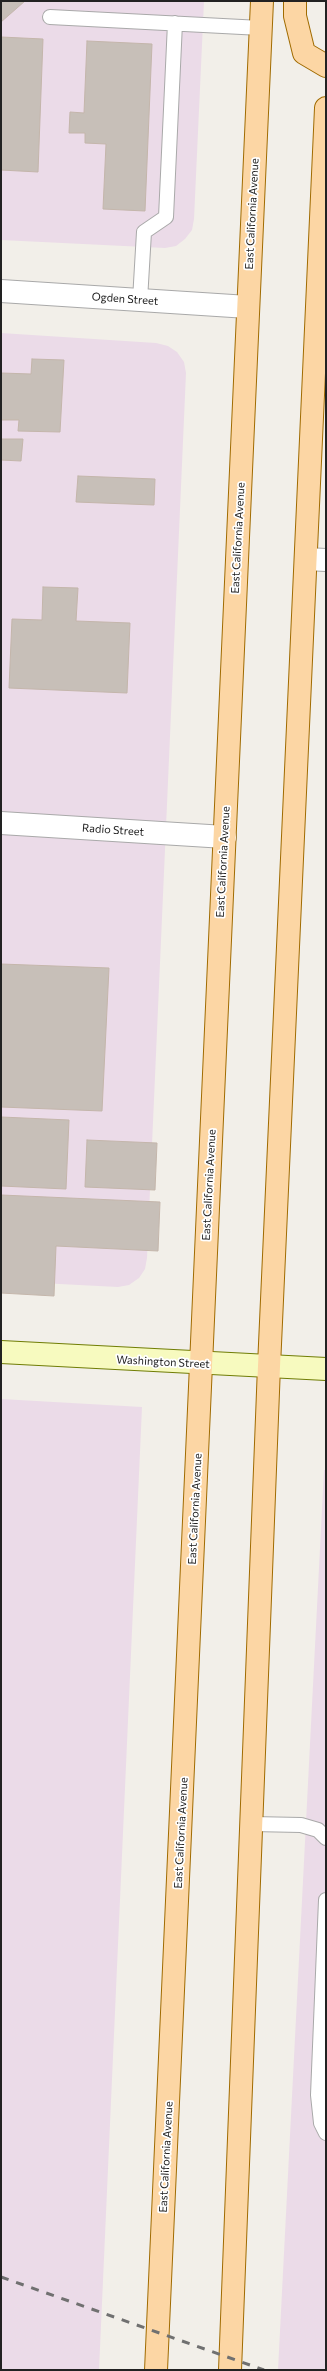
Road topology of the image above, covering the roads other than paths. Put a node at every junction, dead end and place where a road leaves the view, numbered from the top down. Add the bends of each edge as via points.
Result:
1 (262, 1) edge
2 (295, 1) edge
3 (50, 17) dead end
4 (175, 23) junction
5 (261, 28) junction
6 (326, 66) edge
7 (326, 108) edge
8 (1, 290) edge
9 (140, 300) junction
10 (248, 307) junction
11 (316, 559) edge
12 (1, 823) edge
13 (225, 837) junction
14 (1, 1352) edge
15 (202, 1364) junction
16 (269, 1366) junction
17 (326, 1369) edge
18 (252, 1824) junction
19 (326, 1838) edge
20 (326, 1900) edge
21 (326, 2133) edge
22 (156, 2370) edge
23 (230, 2370) edge

1 - 5 main road, East California Avenue
2 - 6 main road via 295,16 304,53
3 - 4 lane
4 - 5 lane
4 - 9 lane via 166,217 144,232
5 - 10 main road, East California Avenue
7 - 11 main road
8 - 9 street, Ogden Street
9 - 10 street, Ogden Street
10 - 13 main road, East California Avenue
11 - 16 main road
12 - 13 street, Radio Street
13 - 15 main road, East California Avenue
14 - 15 street, Washington Street
15 - 16 street, Washington Street
15 - 22 main road, East California Avenue
16 - 17 street, Washington Street
16 - 18 main road
18 - 19 lane via 301,1825 318,1830
18 - 23 main road
20 - 21 lane via 318,2095 321,2123

